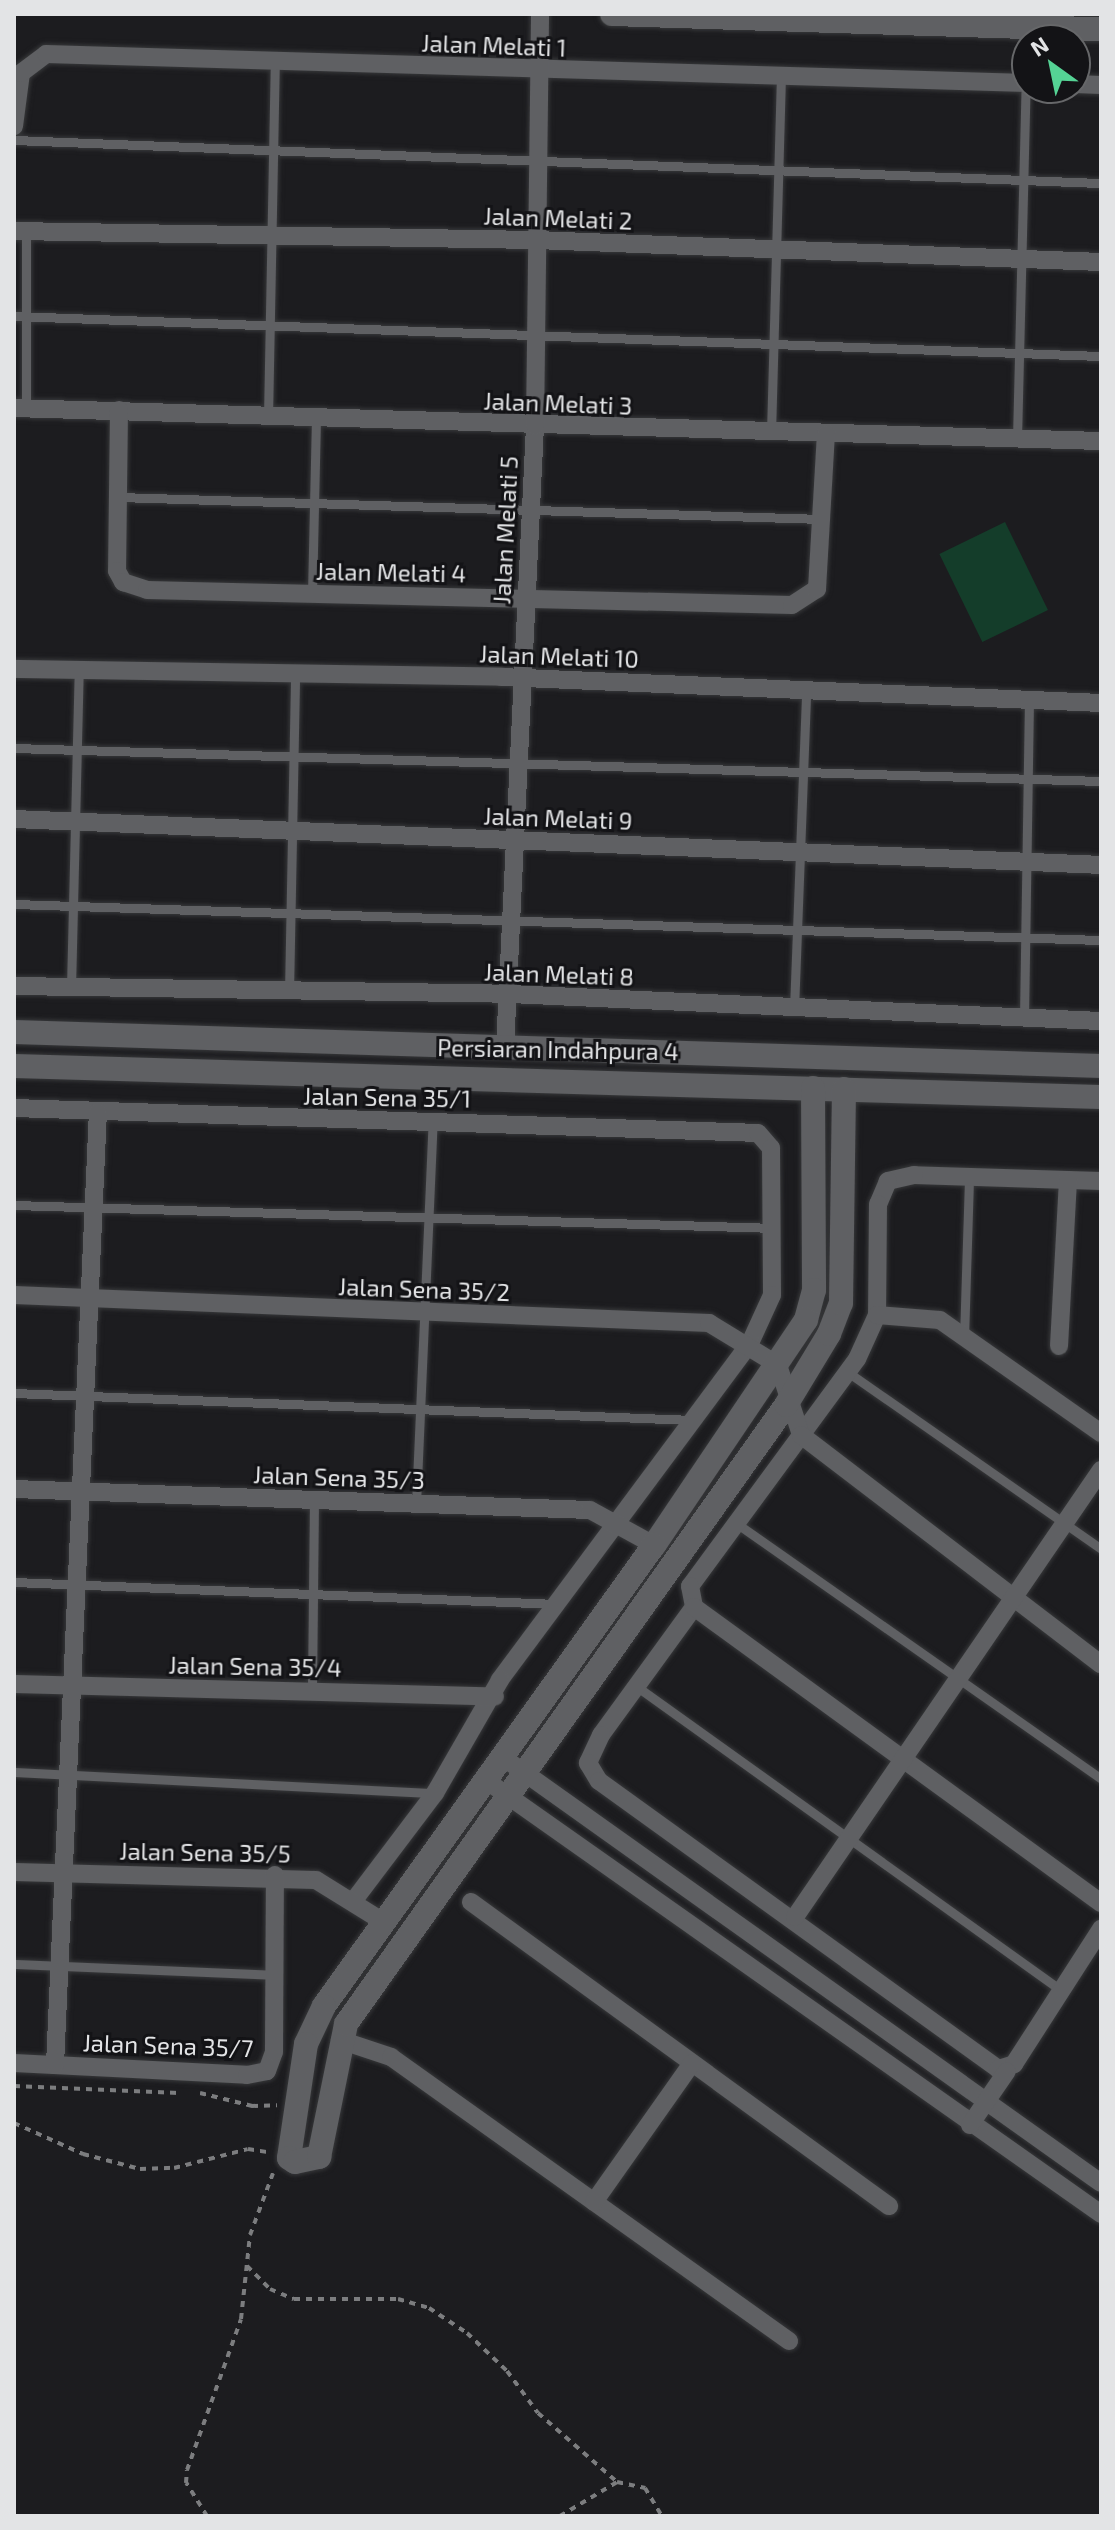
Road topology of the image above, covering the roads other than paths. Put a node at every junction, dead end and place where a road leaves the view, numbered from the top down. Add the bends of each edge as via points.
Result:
1 (540, 14) edge
2 (612, 14) edge
3 (1101, 29) edge
4 (275, 61) junction
5 (539, 70) junction
6 (781, 76) junction
7 (1011, 83) edge
8 (1026, 104) edge
9 (14, 126) edge
10 (14, 140) edge
11 (274, 149) junction
12 (538, 158) junction
13 (779, 169) junction
14 (1022, 179) junction
15 (1101, 183) edge
16 (20, 231) edge
17 (272, 237) junction
18 (536, 240) junction
19 (778, 249) junction
20 (1022, 259) junction
21 (1101, 262) edge
22 (14, 316) edge
23 (26, 317) junction
24 (272, 327) junction
25 (536, 337) junction
26 (773, 344) junction
27 (1020, 350) junction
28 (1101, 356) edge
29 (20, 408) edge
30 (119, 410) junction
31 (268, 418) junction
32 (316, 420) junction
33 (535, 426) junction
34 (771, 433) junction
35 (826, 434) junction
36 (1017, 439) junction
37 (1101, 441) edge
38 (118, 497) junction
39 (315, 504) junction
40 (529, 513) junction
41 (822, 519) junction
42 (312, 594) junction
43 (525, 599) junction
44 (14, 669) edge
45 (79, 670) junction
46 (295, 673) junction
47 (521, 678) junction
48 (806, 690) junction
49 (1029, 700) junction
50 (1101, 703) edge
51 (14, 748) edge
52 (76, 751) junction
53 (293, 757) junction
54 (517, 760) junction
55 (800, 772) junction
56 (1028, 779) junction
57 (1101, 781) edge
58 (14, 819) edge
59 (73, 822) junction
60 (291, 833) junction
61 (517, 840) junction
62 (796, 852) junction
63 (1027, 861) junction
64 (1101, 865) edge
65 (14, 904) edge
66 (72, 906) junction
67 (290, 914) junction
68 (512, 920) junction
69 (795, 933) junction
70 (1025, 938) junction
71 (1101, 940) edge
72 (14, 986) edge
73 (71, 988) junction
74 (289, 993) junction
75 (510, 994) junction
76 (794, 1009) junction
77 (1024, 1018) junction
78 (1101, 1021) edge
79 (14, 1032) edge
80 (505, 1048) junction
81 (14, 1066) edge
82 (1101, 1066) edge
83 (813, 1088) junction
84 (844, 1089) junction
85 (1101, 1097) edge
86 (14, 1108) edge
87 (98, 1112) junction
88 (433, 1122) junction
89 (969, 1177) junction
90 (1068, 1180) junction
91 (1101, 1181) edge
92 (14, 1205) edge
93 (94, 1209) junction
94 (426, 1221) junction
95 (774, 1228) junction
96 (14, 1295) edge
97 (89, 1298) junction
98 (420, 1314) junction
99 (877, 1315) junction
100 (964, 1338) junction
101 (750, 1343) junction
102 (1059, 1346) dead end
103 (778, 1365) junction
104 (849, 1373) junction
105 (14, 1393) edge
106 (85, 1395) junction
107 (786, 1405) junction
108 (418, 1408) junction
109 (695, 1420) junction
110 (1101, 1433) edge
111 (801, 1435) junction
112 (1101, 1470) edge
113 (14, 1489) edge
114 (81, 1492) junction
115 (314, 1500) junction
116 (416, 1504) junction
117 (622, 1523) junction
118 (736, 1523) junction
119 (1064, 1523) junction
120 (654, 1545) junction
121 (1101, 1549) edge
122 (14, 1582) edge
123 (77, 1585) junction
124 (313, 1594) junction
125 (1011, 1598) junction
126 (559, 1604) junction
127 (694, 1607) junction
128 (1101, 1664) edge
129 (956, 1680) junction
130 (14, 1684) edge
131 (636, 1686) junction
132 (72, 1687) junction
133 (312, 1690) junction
134 (495, 1697) junction
135 (501, 1756) junction
136 (903, 1759) junction
137 (14, 1772) edge
138 (525, 1774) junction
139 (68, 1775) junction
140 (484, 1779) junction
141 (1101, 1779) edge
142 (435, 1793) junction
143 (510, 1796) junction
144 (849, 1839) junction
145 (14, 1872) edge
146 (64, 1874) junction
147 (275, 1875) junction
148 (354, 1900) junction
149 (471, 1902) dead end
150 (1101, 1903) edge
151 (795, 1917) junction
152 (382, 1921) junction
153 (1101, 1929) edge
154 (14, 1964) edge
155 (60, 1966) junction
156 (275, 1975) junction
157 (1062, 1991) junction
158 (340, 2040) junction
159 (14, 2063) edge
160 (692, 2063) junction
161 (55, 2065) junction
162 (1007, 2071) junction
163 (987, 2101) junction
164 (970, 2125) junction
165 (1101, 2183) edge
166 (594, 2202) junction
167 (889, 2206) dead end
168 (1101, 2214) edge
169 (789, 2341) dead end

1 - 5 street, Jalan Melati 5
2 - 3 street
4 - 5 street, Jalan Melati 1
4 - 9 street, Jalan Melati 1 via 46,54 30,61 21,73
4 - 11 lane
5 - 6 street, Jalan Melati 1
5 - 12 street, Jalan Melati 5
6 - 7 street, Jalan Melati 1
6 - 13 lane
8 - 14 lane
10 - 11 lane
11 - 12 lane
11 - 17 lane
12 - 13 lane
12 - 18 street, Jalan Melati 5
13 - 14 lane
13 - 19 lane
14 - 15 lane
14 - 20 lane
16 - 17 street, Jalan Melati 2
16 - 23 lane
17 - 18 street, Jalan Melati 2
17 - 24 lane
18 - 19 street, Jalan Melati 2
18 - 25 street, Jalan Melati 5
19 - 20 street, Jalan Melati 2
19 - 26 lane
20 - 21 street, Jalan Melati 2
20 - 27 lane
22 - 23 lane
23 - 24 lane
23 - 29 lane
24 - 25 lane
24 - 31 lane
25 - 26 lane
25 - 33 street, Jalan Melati 5
26 - 27 lane
26 - 34 lane
27 - 28 lane
27 - 36 lane
29 - 30 street, Jalan Melati 3
30 - 31 street, Jalan Melati 3
30 - 38 street, Jalan Melati 4
31 - 32 street, Jalan Melati 3
32 - 33 street, Jalan Melati 3
32 - 39 lane
33 - 34 street, Jalan Melati 3
33 - 40 street, Jalan Melati 5
34 - 35 street, Jalan Melati 3
35 - 36 street, Jalan Melati 3
35 - 41 street, Jalan Melati 4
36 - 37 street, Jalan Melati 3
38 - 39 lane
38 - 42 street, Jalan Melati 4 via 117,571 135,588
39 - 40 lane
39 - 42 lane
40 - 41 lane
40 - 43 street, Jalan Melati 5
41 - 43 street, Jalan Melati 4 via 817,589 792,605
42 - 43 street, Jalan Melati 4
43 - 47 street, Jalan Melati 5
44 - 45 street, Jalan Melati 10
45 - 46 street, Jalan Melati 10
45 - 52 lane
46 - 47 street, Jalan Melati 10
46 - 53 lane
47 - 48 street, Jalan Melati 10
47 - 54 street, Jalan Melati 5
48 - 49 street, Jalan Melati 10
48 - 55 lane
49 - 50 street, Jalan Melati 10
49 - 56 lane
51 - 52 lane
52 - 53 lane
52 - 59 lane
53 - 54 lane
53 - 60 lane
54 - 55 lane
54 - 61 street, Jalan Melati 5
55 - 56 lane
55 - 62 lane
56 - 57 lane
56 - 63 lane
58 - 59 street, Jalan Melati 9
59 - 60 street, Jalan Melati 9
59 - 66 lane
60 - 61 street, Jalan Melati 9
60 - 67 lane
61 - 62 street, Jalan Melati 9
61 - 68 street, Jalan Melati 5
62 - 63 street, Jalan Melati 9
62 - 69 lane
63 - 64 street, Jalan Melati 9
63 - 70 lane
65 - 66 lane
66 - 67 lane
66 - 73 lane
67 - 68 lane
67 - 74 lane
68 - 69 lane
68 - 75 street, Jalan Melati 5
69 - 70 lane
69 - 76 lane
70 - 71 lane
70 - 77 lane
72 - 73 street, Jalan Melati 8
73 - 74 street, Jalan Melati 8
74 - 75 street, Jalan Melati 8
75 - 76 street, Jalan Melati 8
75 - 80 street, Jalan Melati 5
76 - 77 street, Jalan Melati 8
77 - 78 street, Jalan Melati 8
79 - 80 street, Persiaran Indahpura 4
80 - 82 street, Persiaran Indahpura 4
81 - 83 street, Persiaran Indahpura 4
83 - 84 street, Persiaran Indahpura 4
83 - 103 street via 814,1290 806,1320
84 - 85 street, Persiaran Indahpura 4
84 - 107 street via 841,1303
86 - 87 street, Jalan Sena 35/1
87 - 88 street, Jalan Sena 35/1
87 - 93 street
88 - 94 lane
88 - 95 street, Jalan Sena 35/1 via 758,1133 771,1148
89 - 90 street
89 - 99 street via 902,1175 881,1189
89 - 100 lane
90 - 91 street
90 - 102 street
92 - 93 lane
93 - 94 lane
93 - 97 street
94 - 95 lane
94 - 98 lane
95 - 101 street via 772,1295
96 - 97 street, Jalan Sena 35/2
97 - 98 street, Jalan Sena 35/2
97 - 106 street
98 - 101 street, Jalan Sena 35/2 via 709,1323
98 - 108 lane
99 - 100 street via 923,1315
99 - 104 street
100 - 110 street
101 - 103 street, Jalan Sena 35/2
101 - 109 street
103 - 107 street
103 - 120 street
104 - 111 street
104 - 119 lane
105 - 106 lane
106 - 108 lane
106 - 114 street
107 - 111 street
107 - 138 street
108 - 109 lane
108 - 116 lane
109 - 117 street
111 - 118 street
111 - 125 street
112 - 119 street
113 - 114 street, Jalan Sena 35/3
114 - 115 street, Jalan Sena 35/3
114 - 123 street
115 - 116 street, Jalan Sena 35/3
115 - 124 lane
116 - 117 street, Jalan Sena 35/3 via 590,1510
117 - 120 street, Jalan Sena 35/3
117 - 126 street
118 - 127 street via 690,1586
118 - 129 lane
119 - 121 lane
119 - 125 street
120 - 135 street
122 - 123 lane
123 - 124 lane
123 - 132 street
124 - 126 lane
124 - 133 lane
125 - 128 street
125 - 129 street
126 - 134 street via 500,1680
127 - 131 street
127 - 136 street
129 - 136 street
129 - 141 lane
130 - 132 street, Jalan Sena 35/4
131 - 144 lane
131 - 151 street via 592,1748 588,1763 599,1781
132 - 133 street, Jalan Sena 35/4
132 - 139 street
133 - 134 street, Jalan Sena 35/4
134 - 142 street
135 - 138 street
135 - 140 street
136 - 144 street
136 - 150 street
137 - 139 lane
138 - 143 street
138 - 163 street
139 - 142 lane
139 - 146 street
140 - 143 street
140 - 152 street
142 - 148 street
143 - 158 street
143 - 164 street
144 - 151 street
144 - 157 lane
145 - 146 street, Jalan Sena 35/5
146 - 147 street, Jalan Sena 35/5
146 - 155 street
147 - 148 street, Jalan Sena 35/5 via 316,1880
147 - 156 street, Jalan Sena 35/7
148 - 152 street, Jalan Sena 35/5
149 - 160 street
151 - 162 street via 989,2064
152 - 158 street via 306,2044 289,2158 302,2163 319,2157
153 - 157 street
154 - 155 lane
155 - 156 lane
155 - 161 street
156 - 161 street, Jalan Sena 35/7 via 272,2065 260,2074
157 - 162 street
158 - 166 street via 391,2057
159 - 161 street, Jalan Sena 35/7
160 - 166 street
160 - 167 street
162 - 163 street
163 - 164 street
163 - 165 street
164 - 168 street
166 - 169 street

